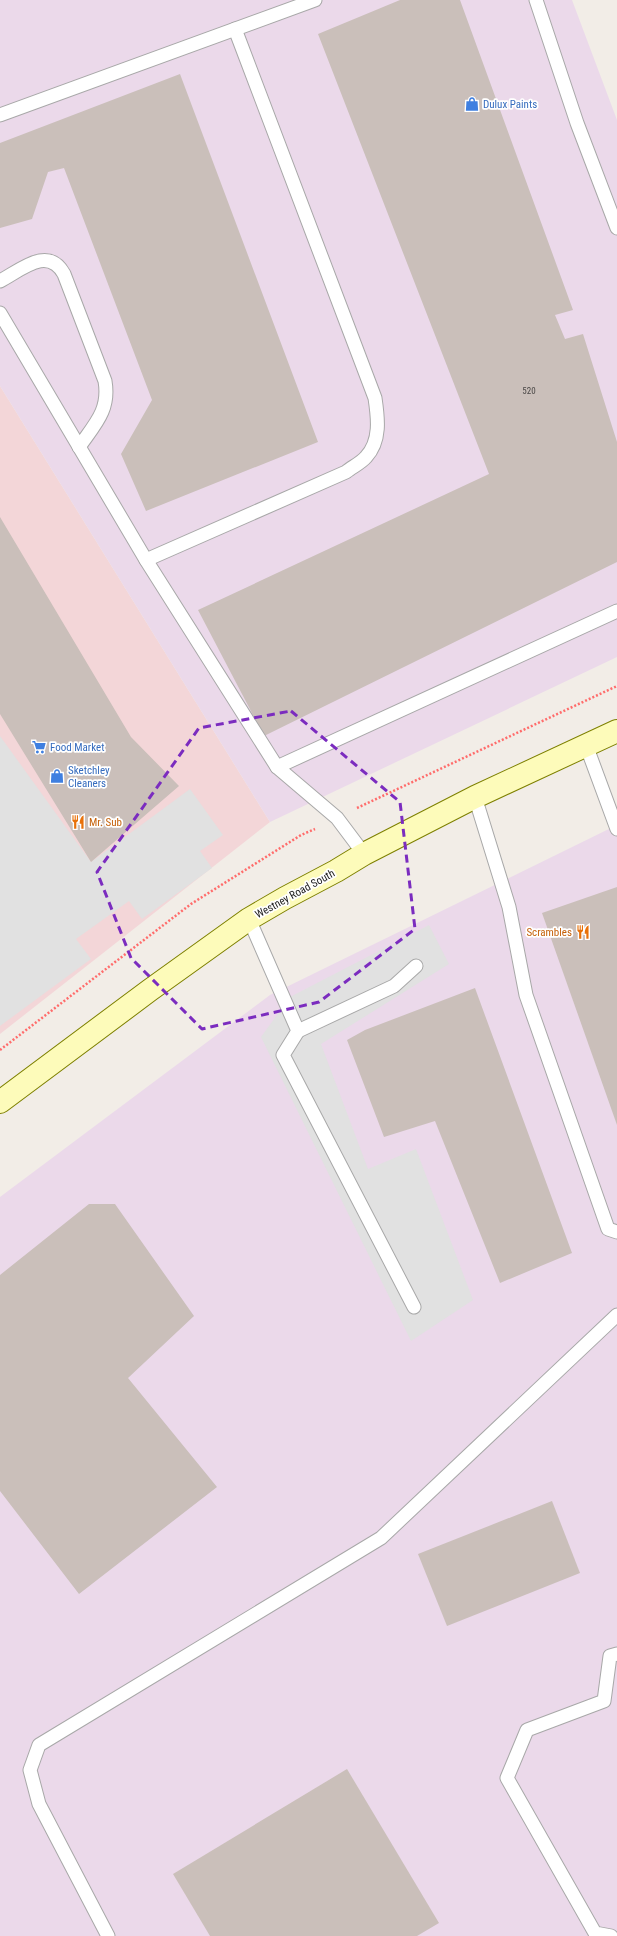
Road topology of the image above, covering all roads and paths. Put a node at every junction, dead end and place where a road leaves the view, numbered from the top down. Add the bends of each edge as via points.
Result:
1 (315, 0) edge
2 (536, 0) edge
3 (235, 29) junction
4 (0, 115) edge
5 (617, 228) edge
6 (0, 281) edge
7 (0, 313) edge
8 (80, 447) junction
9 (146, 560) junction
10 (617, 611) edge
11 (617, 686) edge
12 (617, 731) edge
13 (586, 745) junction
14 (277, 767) junction
15 (475, 797) junction
16 (337, 818) junction
17 (617, 829) edge
18 (364, 854) junction
19 (249, 919) junction
20 (416, 966) dead end
21 (298, 1031) junction
22 (0, 1050) edge
23 (0, 1102) edge
24 (617, 1232) edge
25 (414, 1307) dead end
26 (617, 1314) edge
27 (617, 1654) edge
28 (108, 1936) edge
29 (610, 1936) edge

1 - 3 lane
2 - 5 lane via 577,123
3 - 4 lane
3 - 9 lane via 375,398 378,419 376,439 366,457 346,472
6 - 8 lane via 40,260 50,260 59,264 64,274 105,381 107,395 104,410
7 - 8 lane
8 - 9 lane
9 - 14 lane
10 - 14 lane
11 - 16 path
12 - 13 main road, Westney Road South
13 - 15 main road, Westney Road South
13 - 17 lane
14 - 16 lane
15 - 18 main road, Westney Road South
15 - 24 lane via 509,907 526,995 608,1229
16 - 18 lane
16 - 22 path via 301,835 191,904
18 - 19 main road, Westney Road South
19 - 21 lane
19 - 23 main road, Westney Road South
20 - 21 lane via 394,986
21 - 25 lane via 283,1055
26 - 28 lane via 381,1538 39,1745 30,1770 39,1804
27 - 29 lane via 610,1656 604,1701 527,1730 507,1778 595,1933

